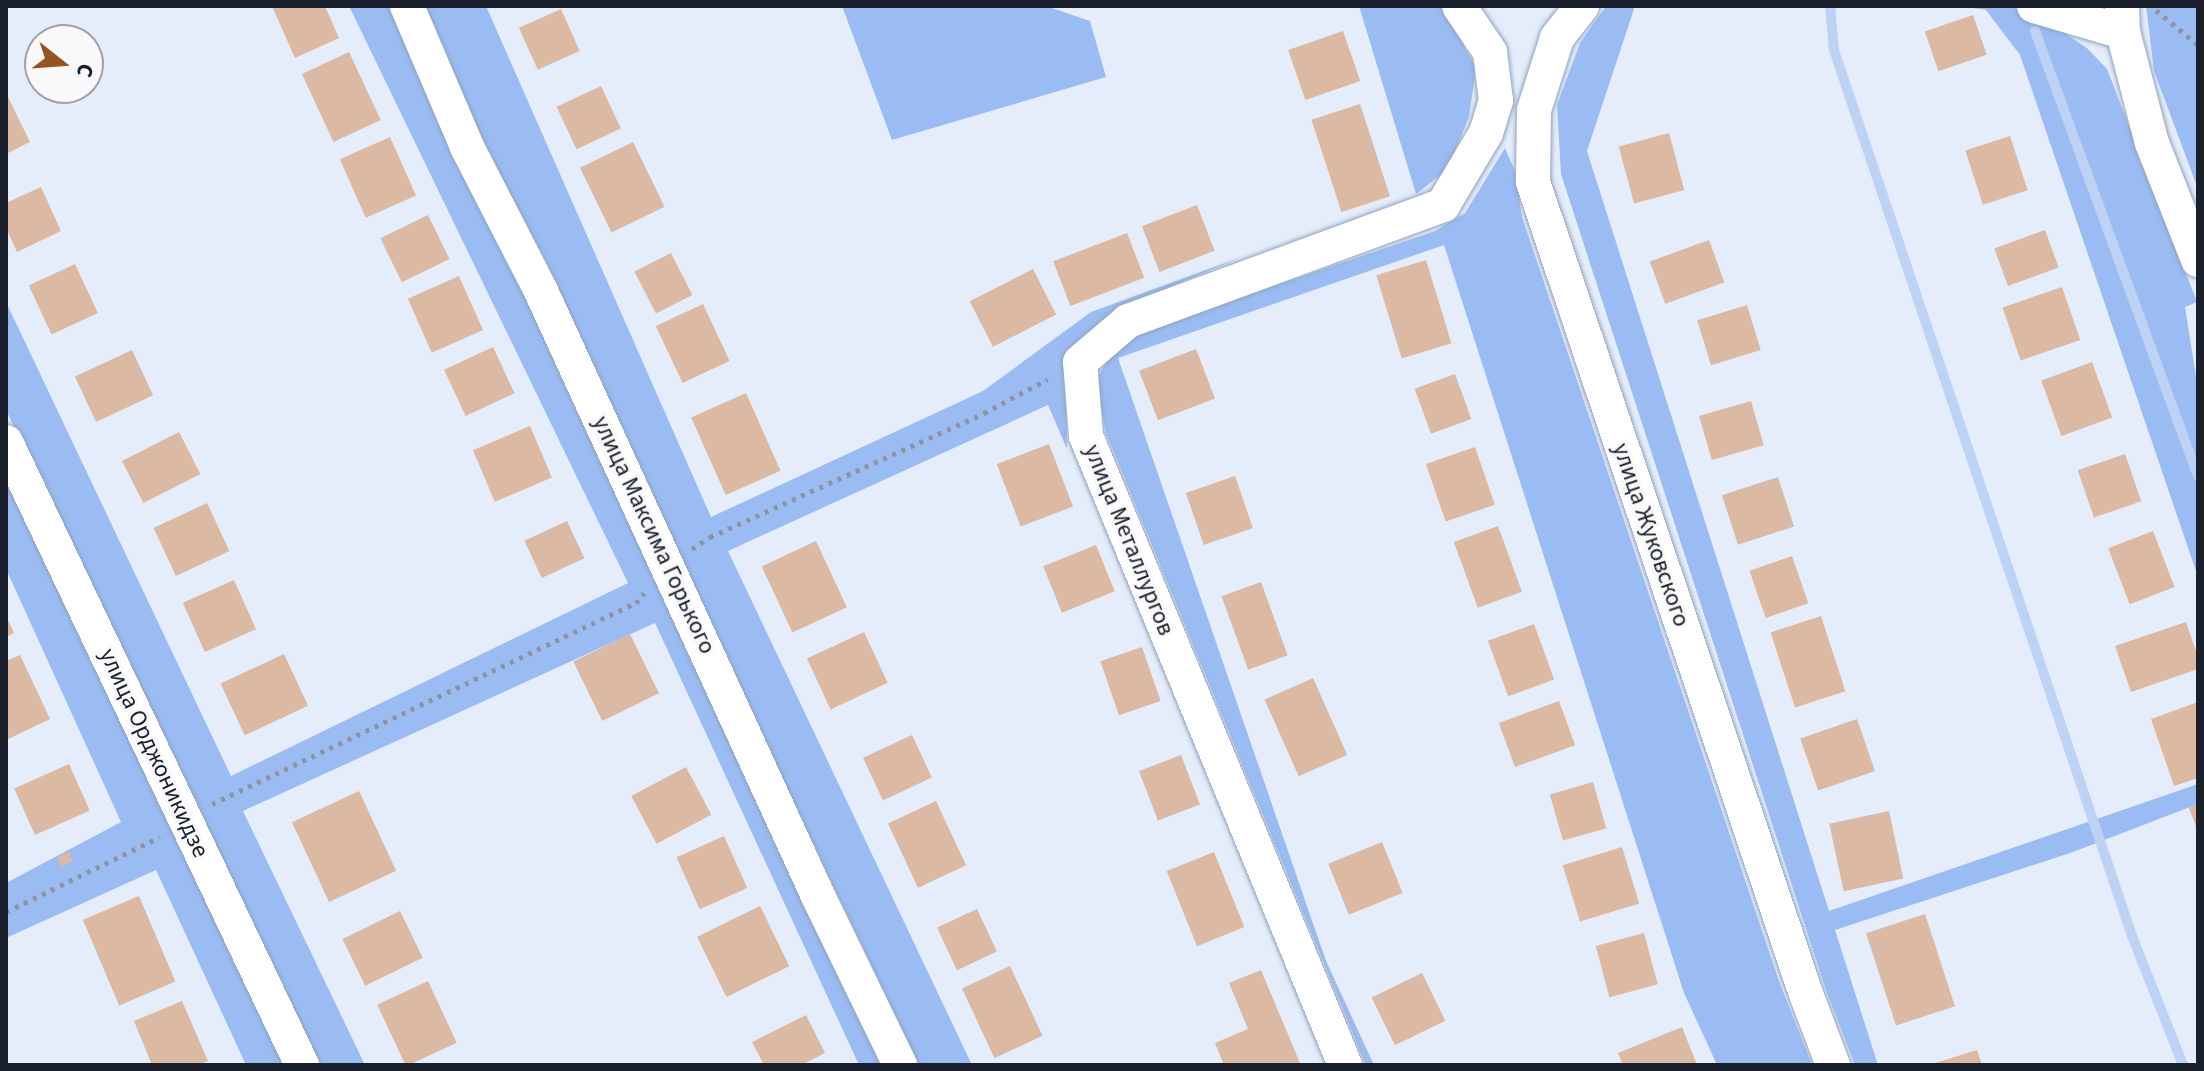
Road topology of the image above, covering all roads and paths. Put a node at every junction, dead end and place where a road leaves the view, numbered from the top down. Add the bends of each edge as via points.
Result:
1 (407, 6) edge
2 (1459, 6) edge
3 (1582, 6) edge
4 (2034, 6) edge
5 (2151, 6) edge
6 (2122, 19) edge
7 (2198, 45) edge
8 (1496, 101) junction
9 (1534, 110) junction
10 (2198, 260) edge
11 (1080, 362) junction
12 (6, 442) edge
13 (669, 565) junction
14 (187, 821) junction
15 (6, 912) edge
16 (302, 1065) edge
17 (900, 1065) edge
18 (1345, 1065) edge
19 (1833, 1065) edge

1 - 13 street, улица Максима Горького via 467,147
2 - 8 street via 1490,52
3 - 9 street, улица Жуковского via 1557,38
4 - 6 street
5 - 7 path
6 - 10 street via 2152,143
8 - 9 street
8 - 11 street via 1486,133 1443,205 1128,321
9 - 19 street, улица Жуковского via 1533,182
11 - 13 path via 984,413 710,537
11 - 18 street, улица Металлургов via 1086,436
12 - 14 street, улица Орджоникидзе
13 - 14 path via 636,603 221,797
13 - 17 street, улица Максима Горького
14 - 15 path
14 - 16 street, улица Орджоникидзе

